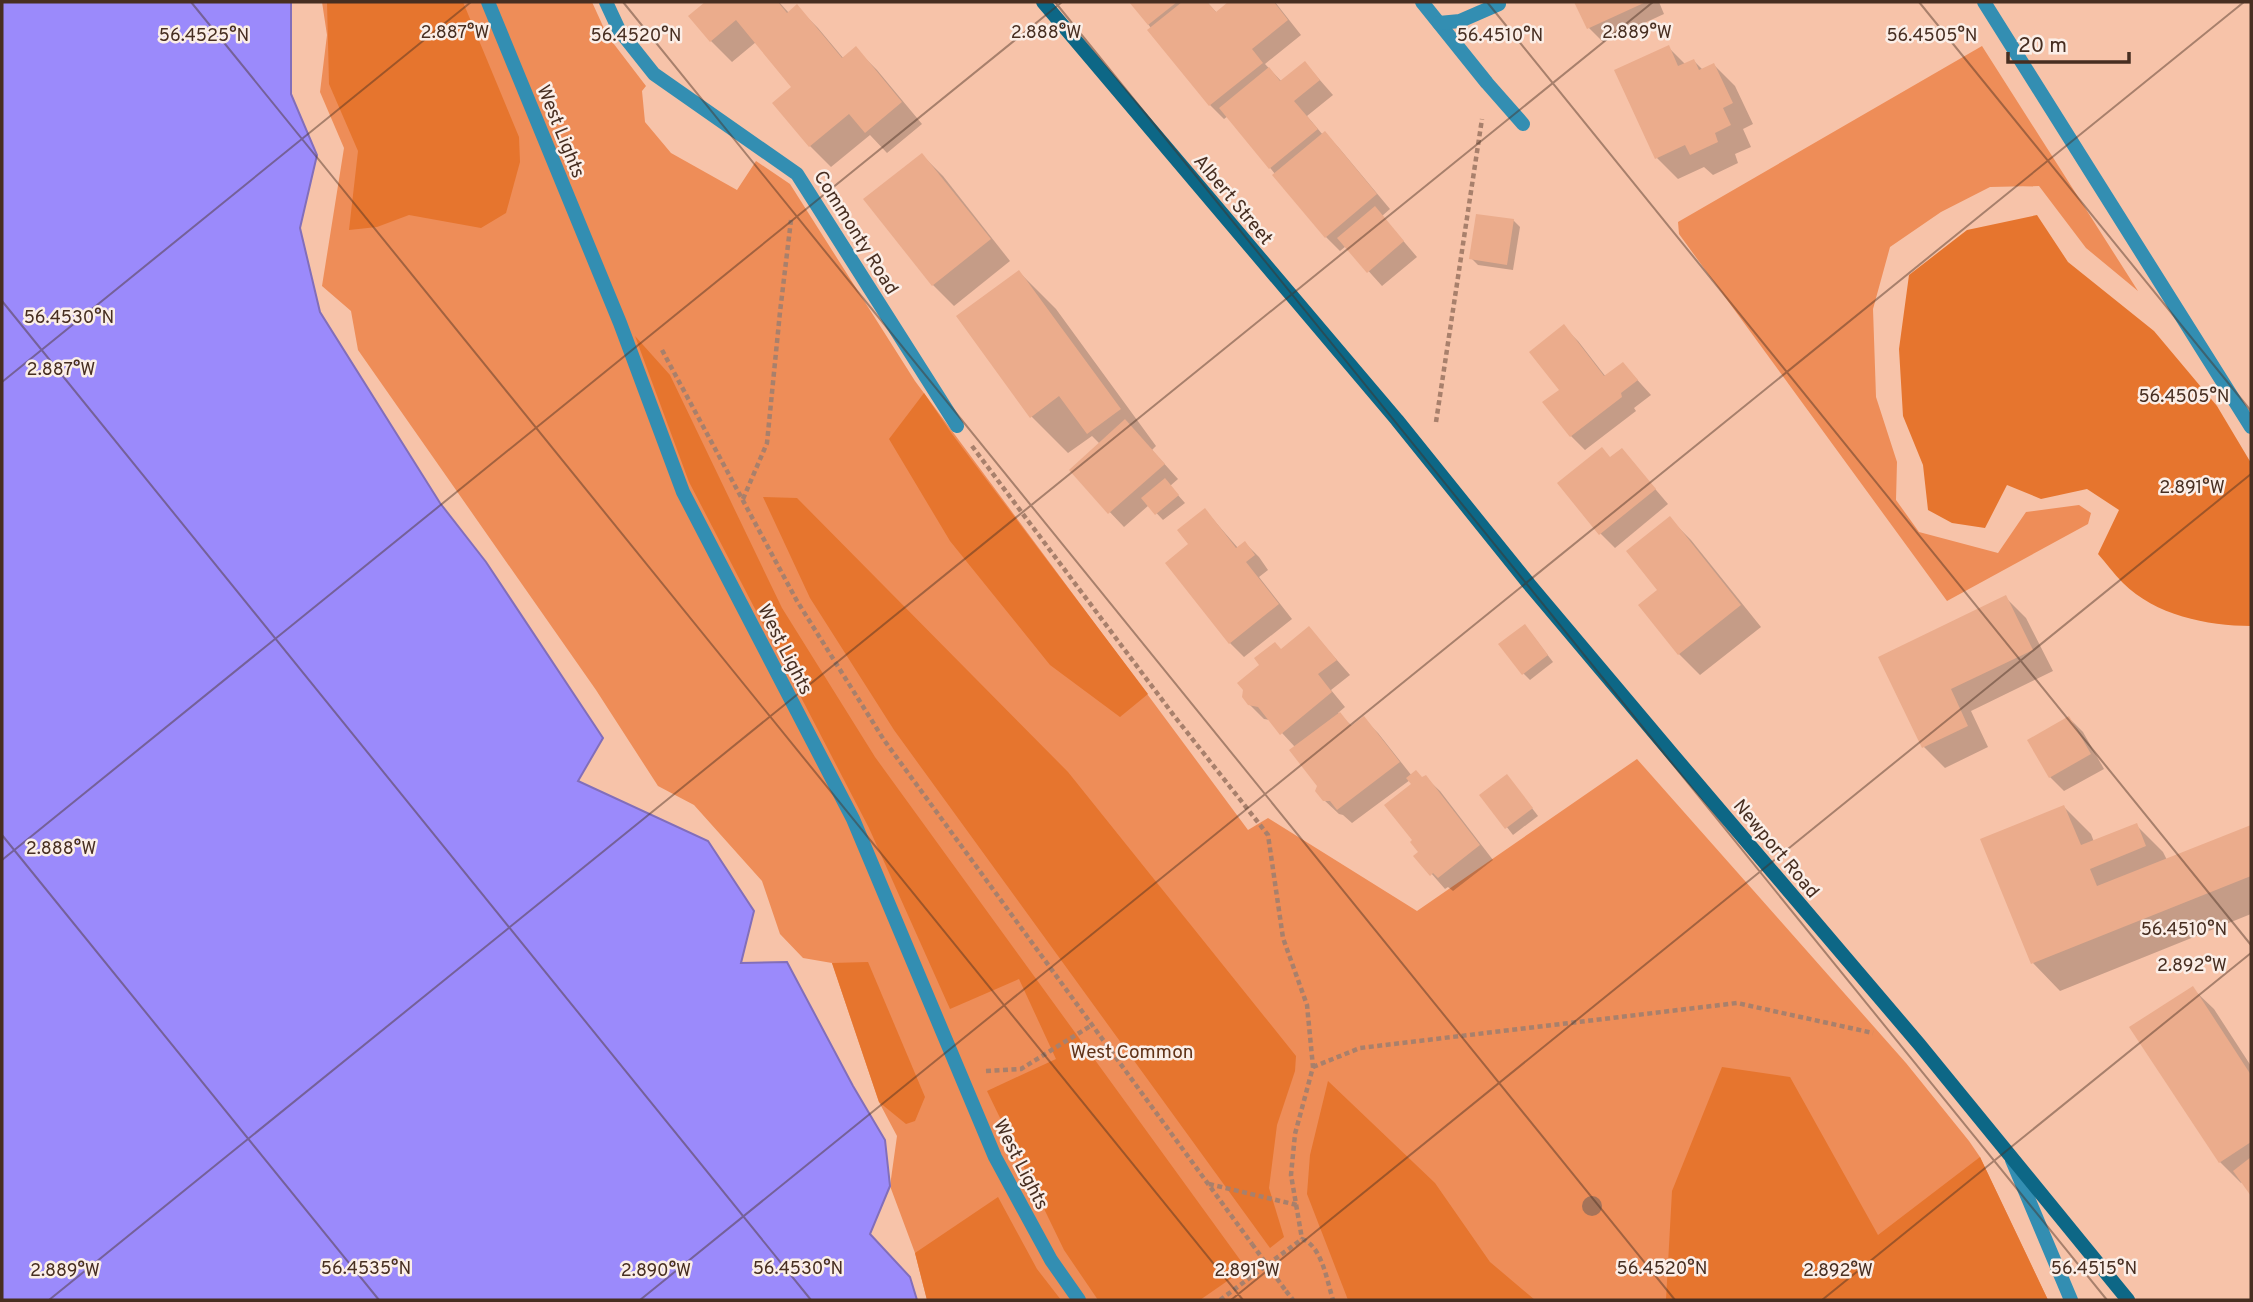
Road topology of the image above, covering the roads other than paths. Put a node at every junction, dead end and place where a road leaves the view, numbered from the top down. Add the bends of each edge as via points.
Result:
1 (488, 2) edge
2 (606, 2) edge
3 (1043, 2) edge
4 (1422, 2) edge
5 (1984, 2) edge
6 (1499, 4) edge
7 (1439, 23) junction
8 (1523, 124) dead end
9 (1397, 420) joint
10 (957, 426) road end
11 (2251, 427) edge
12 (2010, 1156) junction
13 (1079, 1300) edge
14 (2071, 1300) edge
15 (2128, 1300) edge

1 - 13 street, West Lights via 684,492 853,818 995,1157 1051,1260
2 - 10 street, Commonty Road via 619,30 654,74 797,174
3 - 9 main road, Albert Street
4 - 7 street
5 - 11 street
6 - 7 street via 1460,21
7 - 8 street
9 - 12 main road, Newport Road
12 - 14 street
12 - 15 main road, Newport Road

